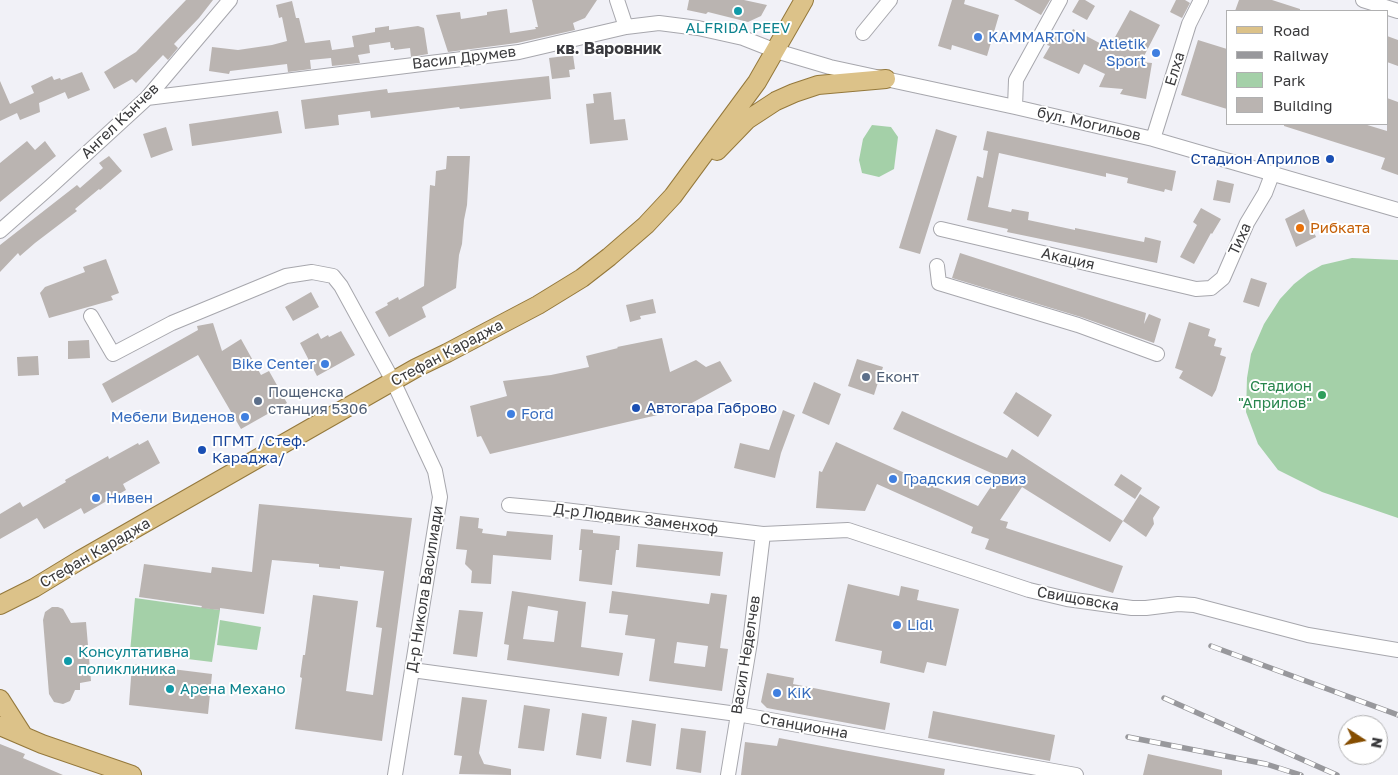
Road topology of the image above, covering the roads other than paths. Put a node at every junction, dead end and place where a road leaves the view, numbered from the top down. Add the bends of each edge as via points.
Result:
1 (230, 0) edge
2 (617, 0) edge
3 (804, 0) edge
4 (890, 0) edge
5 (1060, 0) edge
6 (1201, 0) edge
7 (1362, 0) edge
8 (1398, 11) edge
9 (626, 27) junction
10 (863, 33) dead end
11 (776, 51) junction
12 (886, 79) junction
13 (147, 98) junction
14 (1015, 107) junction
15 (1153, 139) junction
16 (1273, 172) junction
17 (673, 196) junction
18 (1398, 210) edge
19 (941, 229) dead end
20 (0, 231) edge
21 (937, 266) dead end
22 (1196, 289) joint
23 (91, 316) dead end
24 (1156, 354) dead end
25 (393, 381) junction
26 (509, 505) dead end
27 (763, 534) junction
28 (24, 593) junction
29 (0, 595) edge
30 (0, 605) edge
31 (0, 615) edge
32 (1398, 650) edge
33 (412, 670) junction
34 (0, 699) edge
35 (737, 714) junction
36 (0, 726) edge
37 (0, 731) edge
38 (29, 738) junction
39 (132, 775) edge
40 (395, 775) edge
41 (728, 775) edge
42 (1076, 775) edge

1 - 13 street, Ангел Кънчев
2 - 9 street
3 - 11 main road, Стефан Караджа
4 - 10 street
5 - 14 street via 1016,80
6 - 15 street, Елха via 1189,24
7 - 8 street
9 - 11 street, Васил Друмев via 659,23 698,28 748,39
9 - 13 street, Васил Друмев via 519,52
11 - 12 street, бул. Могильов
11 - 17 main road, Стефан Караджа
12 - 14 street, бул. Могильов
12 - 17 main road via 818,85 776,101 747,120
13 - 20 street, Ангел Кънчев
14 - 15 street, бул. Могильов
15 - 16 street, бул. Могильов
16 - 18 street, бул. Могильов
16 - 22 street, Тиха via 1223,278 1211,288
17 - 25 main road, Стефан Караджа via 646,225 582,278 538,305
19 - 22 street, Акация
21 - 24 street via 939,283 1078,325
23 - 25 street, Д-р Никола Василиади via 113,354 172,323 286,276 312,272 333,276
25 - 28 main road, Стефан Караджа
25 - 33 street, Д-р Никола Василиади via 435,472 440,497
26 - 27 street, Д-р Людвик Заменхоф
27 - 32 street, Свищовска via 848,530 1029,590 1067,599 1132,608 1194,605 1308,635
27 - 35 street, Васил Неделчев via 750,642
28 - 29 main road
28 - 30 main road, Стефан Караджа
28 - 31 main road
33 - 35 street, Станционна
33 - 40 street, Д-р Никола Василиади
34 - 38 main road
35 - 41 street, Васил Неделчев
35 - 42 street, Станционна
36 - 38 main road
37 - 38 main road
38 - 39 main road

